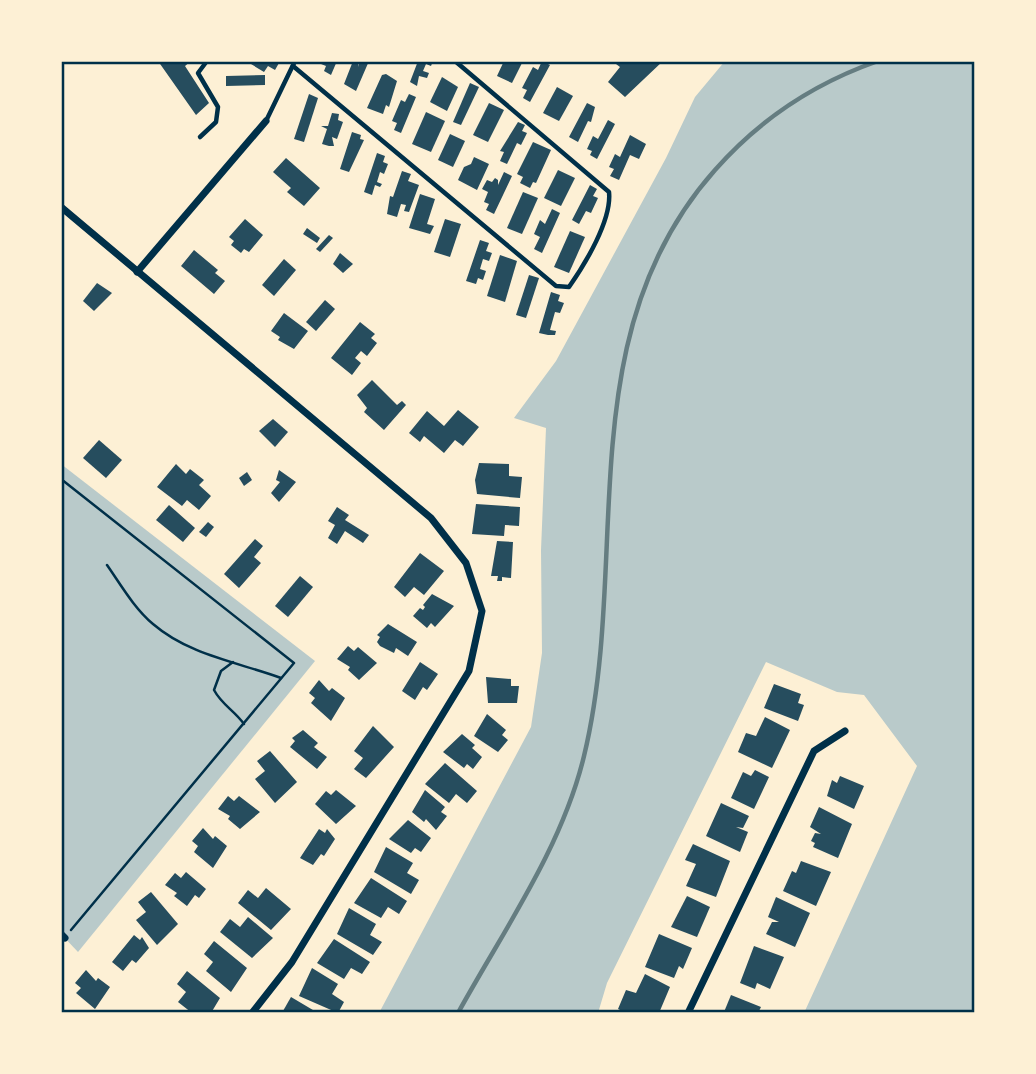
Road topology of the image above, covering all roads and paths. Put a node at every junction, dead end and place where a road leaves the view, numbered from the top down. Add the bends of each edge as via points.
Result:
1 (207, 61) edge
2 (455, 61) edge
3 (294, 64) edge
4 (266, 121) joint
5 (200, 137) dead end
6 (61, 207) edge
7 (137, 272) junction
8 (61, 478) edge
9 (107, 565) dead end
10 (233, 662) junction
11 (281, 678) junction
12 (244, 724) junction
13 (845, 731) dead end
14 (63, 936) edge
15 (252, 1013) edge
16 (688, 1013) edge

1 - 5 lane via 198,73 218,107 216,122
2 - 3 lane via 609,192 596,242 569,287 556,286
3 - 4 lane
4 - 7 street
6 - 7 street
7 - 15 street via 432,518 466,563 482,611 469,671 292,962
8 - 11 path via 294,663
9 - 10 path via 152,624 178,642
10 - 11 path
10 - 12 path via 221,671 214,690 223,706 235,711
11 - 12 path
12 - 14 path
13 - 16 street via 814,751

